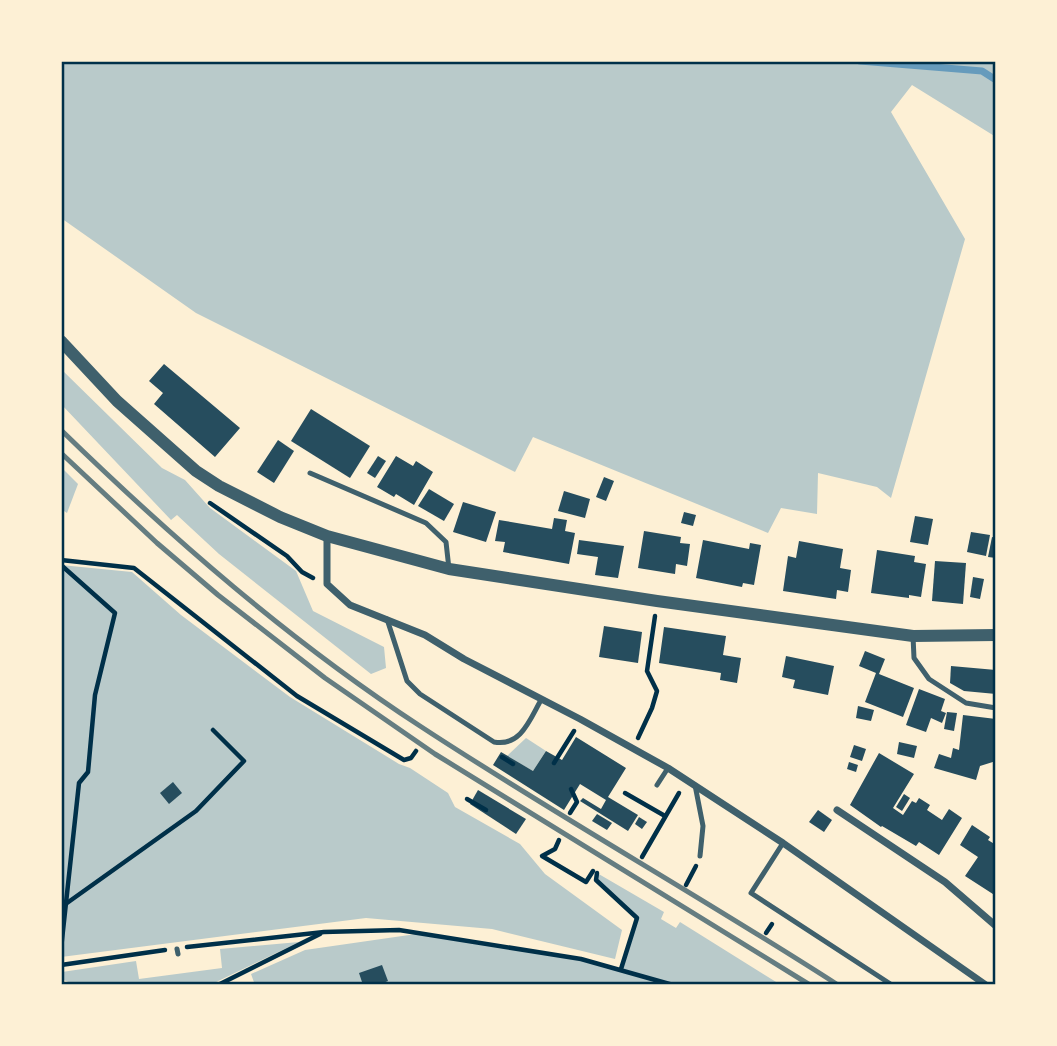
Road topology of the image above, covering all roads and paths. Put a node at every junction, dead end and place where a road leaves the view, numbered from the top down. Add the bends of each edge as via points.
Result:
1 (61, 341) edge
2 (196, 471) junction
3 (310, 473) dead end
4 (327, 536) junction
5 (61, 562) edge
6 (449, 569) junction
7 (327, 584) junction
8 (657, 601) junction
9 (387, 619) junction
10 (996, 635) edge
11 (913, 636) junction
12 (541, 700) junction
13 (996, 708) edge
14 (213, 730) dead end
15 (571, 735) dead end
16 (634, 748) junction
17 (416, 751) dead end
18 (498, 755) dead end
19 (554, 763) dead end
20 (513, 764) dead end
21 (668, 768) junction
22 (657, 785) dead end
23 (695, 785) junction
24 (571, 789) dead end
25 (625, 793) dead end
26 (677, 797) dead end
27 (467, 799) dead end
28 (486, 810) dead end
29 (837, 810) dead end
30 (570, 813) dead end
31 (666, 816) junction
32 (559, 841) dead end
33 (783, 843) junction
34 (700, 856) dead end
35 (642, 857) dead end
36 (693, 873) dead end
37 (686, 885) dead end
38 (66, 904) junction
39 (773, 923) dead end
40 (996, 926) edge
41 (324, 932) junction
42 (766, 933) dead end
43 (61, 949) edge
44 (61, 965) edge
45 (621, 969) junction
46 (218, 985) edge
47 (673, 985) edge
48 (892, 985) edge
49 (986, 985) edge

1 - 2 street via 117,401
2 - 4 street via 280,517
2 - 7 path via 204,499 287,556 302,572
3 - 6 lane via 426,523 446,542
4 - 6 street
4 - 7 street
5 - 17 path via 134,568 297,696 404,760
5 - 38 path via 115,613 95,695 88,772 79,783
6 - 8 street
7 - 9 street via 350,606
8 - 11 street
8 - 16 path via 647,671 657,691
9 - 12 street via 425,635
9 - 12 lane via 407,681 494,742 512,741 520,734
10 - 11 street
11 - 13 lane via 914,658 929,679 966,703
12 - 16 street
14 - 38 path via 244,761 196,811
15 - 19 path
16 - 21 street
18 - 20 path
21 - 22 lane
21 - 23 street
23 - 33 street
23 - 34 lane via 703,826
24 - 30 path via 577,802
25 - 31 path
26 - 31 path
27 - 28 path
29 - 40 street via 945,882
31 - 35 path
32 - 45 path via 542,856 586,882 595,872 596,880 637,918
33 - 48 lane via 751,893
33 - 49 street
36 - 37 path
38 - 43 path
39 - 42 path
41 - 44 path
41 - 45 path via 411,932
41 - 46 path
45 - 47 path

